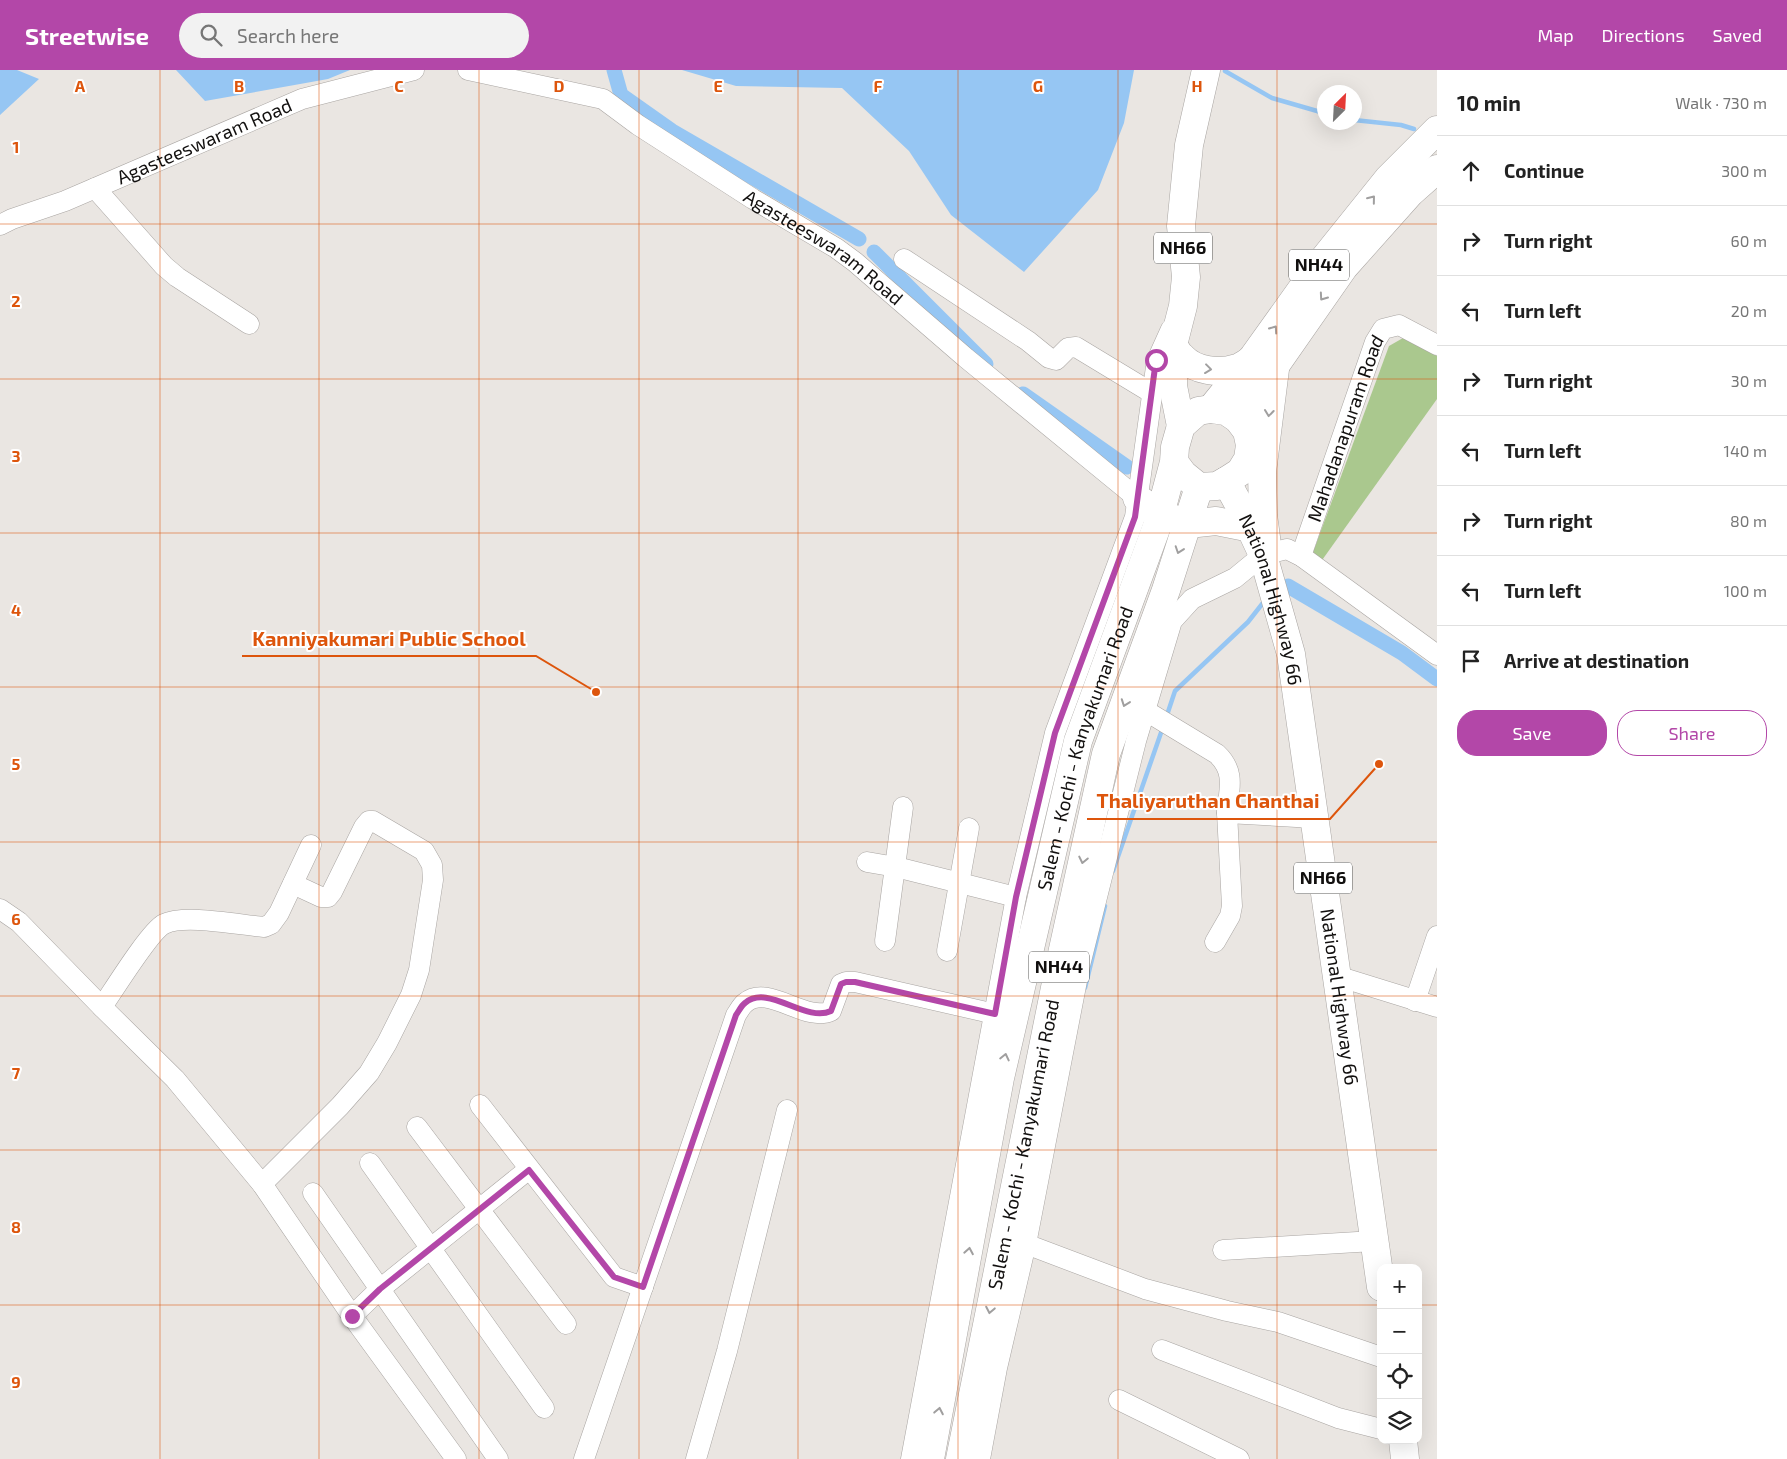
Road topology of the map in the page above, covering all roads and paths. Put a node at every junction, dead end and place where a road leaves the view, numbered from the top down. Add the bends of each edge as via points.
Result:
1 (414, 70) edge
2 (468, 70) edge
3 (1206, 70) edge
4 (1437, 130) edge
5 (1437, 169) edge
6 (94, 188) junction
7 (0, 225) edge
8 (904, 259) dead end
9 (1183, 306) junction
10 (249, 324) dead end
11 (1172, 345) junction
12 (1437, 345) edge
13 (1263, 363) junction
14 (1152, 393) junction
15 (1211, 409) junction
16 (1238, 419) junction
17 (1181, 426) junction
18 (1174, 462) junction
19 (1226, 481) junction
20 (1199, 487) junction
21 (1137, 498) junction
22 (1160, 514) junction
23 (1188, 524) junction
24 (1251, 528) junction
25 (1266, 554) junction
26 (1301, 556) junction
27 (1437, 655) edge
28 (1146, 711) junction
29 (903, 807) dead end
30 (1227, 813) junction
31 (1314, 818) junction
32 (969, 828) dead end
33 (311, 845) dead end
34 (867, 862) dead end
35 (896, 867) junction
36 (960, 882) junction
37 (293, 884) junction
38 (1016, 897) junction
39 (0, 909) edge
40 (1437, 936) edge
41 (885, 941) dead end
42 (1215, 942) dead end
43 (947, 951) dead end
44 (1337, 976) junction
45 (1415, 1001) junction
46 (102, 1007) junction
47 (1437, 1007) edge
48 (995, 1014) junction
49 (480, 1105) dead end
50 (787, 1110) dead end
51 (417, 1127) dead end
52 (370, 1163) dead end
53 (529, 1170) junction
54 (262, 1184) junction
55 (313, 1193) dead end
56 (480, 1210) junction
57 (1374, 1241) junction
58 (1026, 1244) junction
59 (431, 1249) junction
60 (1223, 1250) dead end
61 (1378, 1264) edge
62 (643, 1287) junction
63 (380, 1289) junction
64 (352, 1316) junction
65 (566, 1324) dead end
66 (1162, 1350) dead end
67 (1377, 1356) edge
68 (1119, 1400) dead end
69 (544, 1408) dead end
70 (1377, 1429) edge
71 (1403, 1444) edge
72 (456, 1459) edge
73 (498, 1459) edge
74 (584, 1459) edge
75 (696, 1459) edge
76 (911, 1459) edge
77 (930, 1459) edge
78 (960, 1459) edge
79 (980, 1459) edge
80 (1239, 1459) edge
81 (1405, 1459) edge

1 - 6 street, Agasteeswaram Road via 302,99
2 - 21 street, Agasteeswaram Road via 603,99 753,199 836,248
3 - 9 highway, NH66 via 1189,145 1181,226 1186,277
13 -> 4 highway, NH44 via 1319,265 1388,179
5 -> 13 highway, NH44 via 1410,193
6 - 7 street, Agasteeswaram Road
6 - 10 street via 164,266
8 - 14 street via 1048,358 1056,360 1068,348 1076,347
9 - 11 highway, NH66
9 - 14 street via 1156,360
11 -> 13 highway via 1193,366 1205,370
11 - 17 highway, NH66 via 1173,386
12 - 26 street, Mahadanapuram Road via 1399,325 1383,329
13 - 15 highway, NH44
13 - 16 highway, NH44
13 -> 25 highway via 1262,472
14 - 21 street
15 - 16 highway via 1226,411
15 - 17 highway, NH44 via 1198,411
16 - 19 highway via 1247,431 1248,459 1240,472
17 - 18 highway, NH44
18 - 20 highway
18 - 22 highway, NH44
19 - 20 highway via 1217,486
19 - 24 highway, National Highway 66 / NH66
20 - 23 highway, Salem - Kochi - Kanyakumari Road / NH44
21 - 22 highway
21 - 38 street via 1135,517 1055,733
22 - 23 highway
77 -> 22 highway, Salem - Kochi - Kanyakumari Road / NH44 via 1000,1078 1078,741
23 - 24 highway via 1216,521
23 -> 78 highway, Salem - Kochi - Kanyakumari Road / NH44 via 1106,754 1060,963
24 - 25 highway, National Highway 66 / NH66
25 - 26 street via 1287,549
25 - 28 street via 1235,578 1192,599 1172,621
25 - 31 highway, National Highway 66 / NH66 via 1291,654
26 - 27 street
28 - 30 street via 1225,762 1230,772
28 - 58 street via 1080,964
29 - 35 street
30 - 31 street
30 - 42 street via 1232,906
31 - 44 highway, National Highway 66 / NH66
32 - 36 street
33 - 37 street
34 - 35 street
35 - 36 street
35 - 41 street
36 - 38 street
36 - 43 street
37 - 46 street via 279,913 271,924 264,927 179,920 163,925
37 - 54 street via 328,897 364,827 373,821 424,851 432,865 433,880 419,970 411,995 387,1043 369,1073 340,1106
38 - 48 street
39 - 46 street via 19,922
40 - 45 street
44 - 45 street
44 - 57 highway, National Highway 66 / NH66
45 - 47 street
46 - 54 street via 175,1079
48 - 62 street via 855,982 841,984 831,1011 825,1014 768,998 754,998 744,1003 736,1015
48 - 76 street
49 - 53 street
50 - 75 street
51 - 56 street
52 - 59 street
53 - 56 street
53 - 62 street via 614,1277
54 - 64 street
55 - 63 street
56 - 59 street
56 - 65 street
57 - 60 street
57 - 61 highway, National Highway 66 / NH66
58 - 67 street via 1145,1289 1278,1322
58 - 79 street
59 - 63 street
59 - 69 street
62 - 74 street
63 - 64 street
63 - 73 street
64 - 72 street
66 - 70 street via 1338,1418
68 - 80 street
71 - 81 highway

